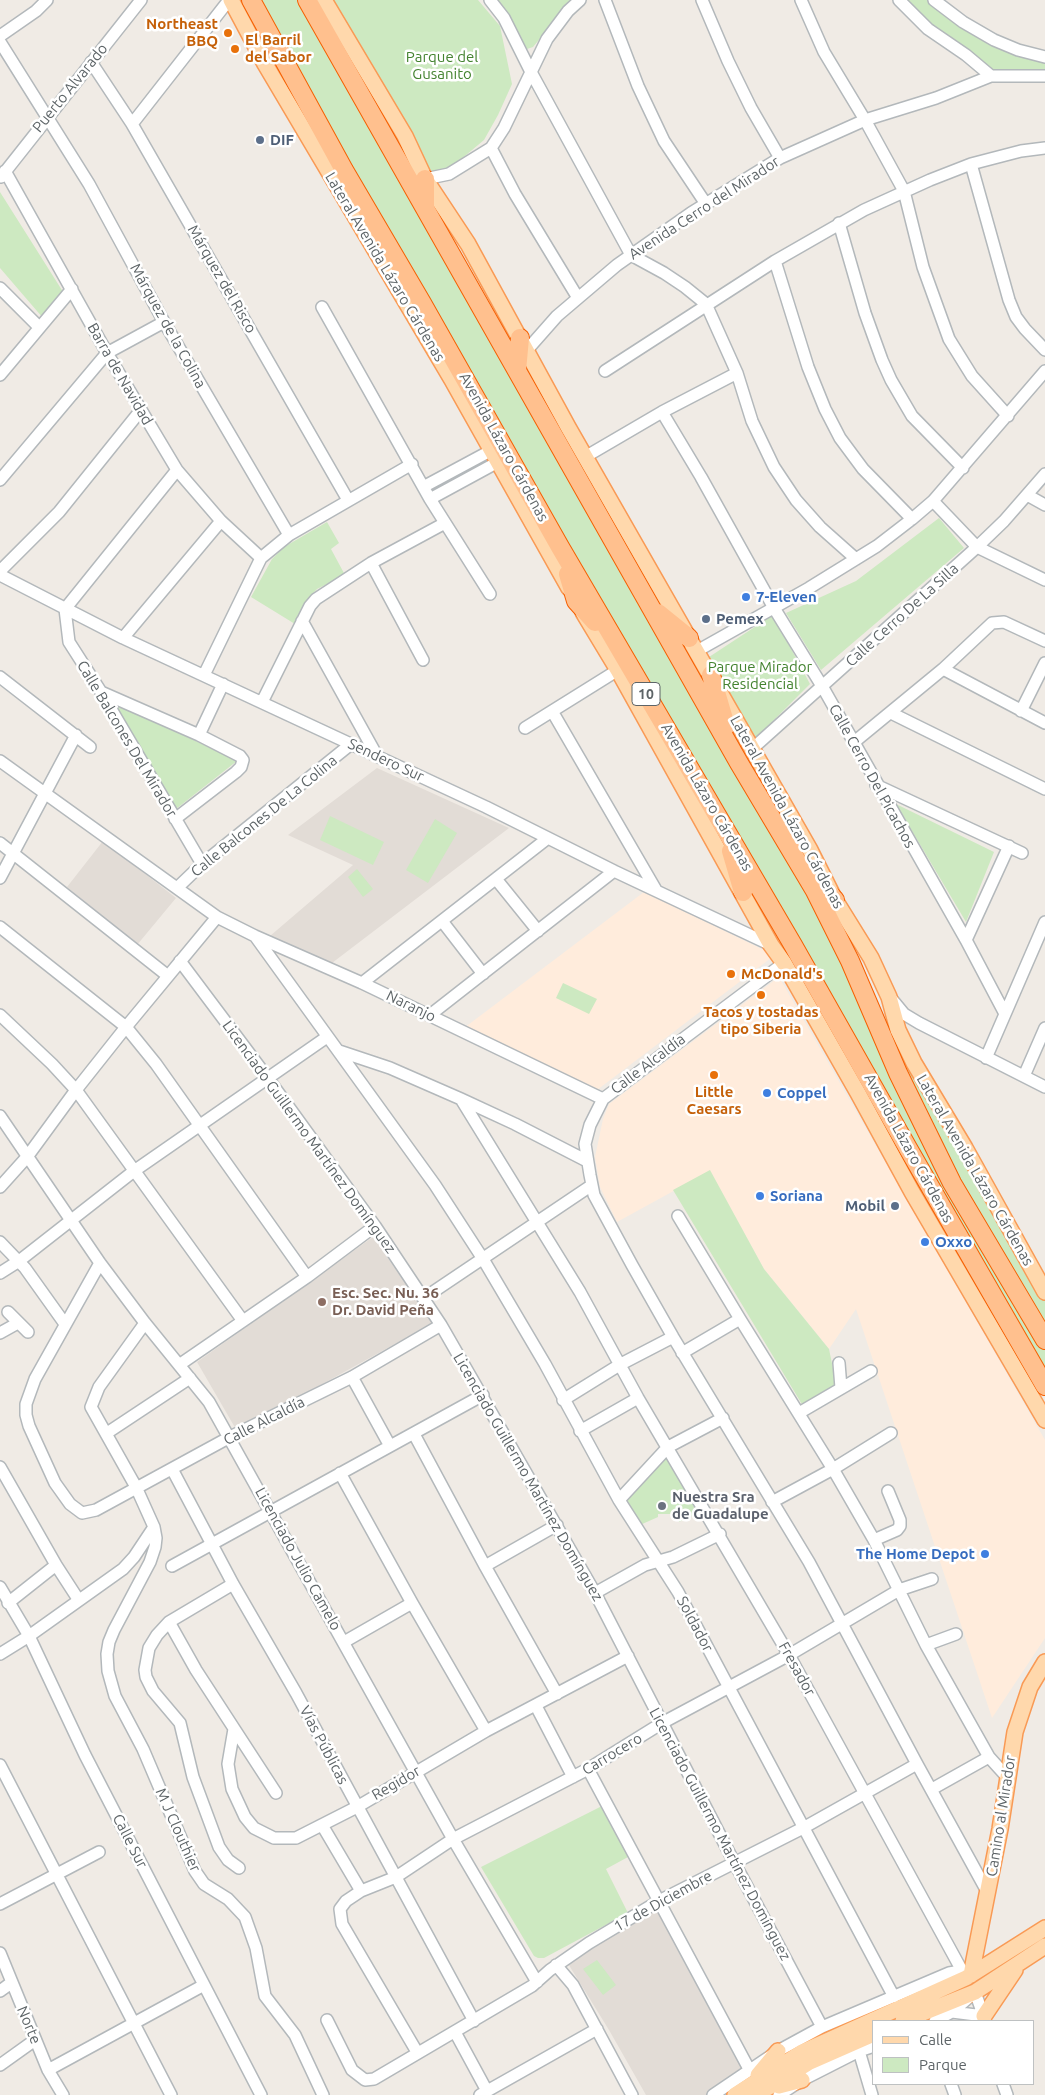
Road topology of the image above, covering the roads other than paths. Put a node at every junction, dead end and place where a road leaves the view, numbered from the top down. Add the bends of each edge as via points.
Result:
1 (47, 0) edge
2 (141, 0) edge
3 (230, 0) edge
4 (251, 0) edge
5 (307, 0) edge
6 (324, 0) edge
7 (490, 0) edge
8 (580, 0) edge
9 (604, 0) edge
10 (702, 0) edge
11 (801, 0) edge
12 (899, 0) edge
13 (934, 0) edge
14 (0, 36) edge
15 (0, 42) edge
16 (1045, 57) edge
17 (91, 62) junction
18 (530, 72) junction
19 (992, 76) junction
20 (1045, 76) edge
21 (46, 117) junction
22 (865, 120) junction
23 (132, 124) junction
24 (491, 148) junction
25 (1045, 148) edge
26 (780, 158) junction
27 (971, 164) junction
28 (344, 170) junction
29 (2, 174) edge
30 (425, 179) junction
31 (904, 191) junction
32 (706, 204) junction
33 (425, 211) junction
34 (359, 221) junction
35 (839, 223) junction
36 (631, 255) junction
37 (775, 261) junction
38 (0, 288) edge
39 (72, 289) junction
40 (578, 298) junction
41 (706, 304) junction
42 (322, 307) dead end
43 (164, 322) junction
44 (39, 327) junction
45 (523, 344) junction
46 (1045, 350) edge
47 (107, 353) junction
48 (517, 371) junction
49 (605, 371) dead end
50 (1045, 371) edge
51 (737, 373) junction
52 (0, 375) edge
53 (141, 410) junction
54 (662, 412) junction
55 (1008, 416) junction
56 (480, 429) junction
57 (495, 456) junction
58 (585, 457) junction
59 (412, 464) junction
60 (963, 468) junction
61 (177, 470) junction
62 (1045, 474) edge
63 (522, 479) junction
64 (0, 480) edge
65 (425, 486) junction
66 (1027, 495) junction
67 (430, 499) junction
68 (348, 500) junction
69 (933, 501) junction
70 (1045, 505) edge
71 (912, 519) junction
72 (221, 521) junction
73 (445, 523) junction
74 (289, 535) junction
75 (560, 547) junction
76 (977, 547) junction
77 (262, 558) junction
78 (856, 559) junction
79 (371, 563) junction
80 (0, 573) edge
81 (1045, 580) edge
82 (490, 594) dead end
83 (576, 601) junction
84 (651, 608) junction
85 (774, 608) junction
86 (65, 609) junction
87 (302, 622) junction
88 (123, 638) junction
89 (1045, 642) edge
90 (693, 645) junction
91 (423, 660) dead end
92 (621, 663) junction
93 (1045, 663) edge
94 (942, 669) junction
95 (204, 675) junction
96 (711, 675) junction
97 (0, 677) edge
98 (223, 684) junction
99 (822, 686) junction
100 (101, 692) junction
101 (262, 702) junction
102 (552, 711) junction
103 (1021, 711) junction
104 (891, 713) junction
105 (1045, 723) edge
106 (525, 728) dead end
107 (76, 735) junction
108 (199, 735) junction
109 (726, 738) junction
110 (854, 743) junction
111 (351, 744) junction
112 (90, 746) dead end
113 (752, 748) junction
114 (377, 756) junction
115 (0, 761) edge
116 (876, 785) junction
117 (1045, 789) edge
118 (45, 794) junction
119 (175, 819) junction
120 (722, 824) junction
121 (548, 838) junction
122 (0, 843) edge
123 (1009, 846) junction
124 (12, 852) junction
125 (1022, 853) dead end
126 (794, 857) junction
127 (202, 864) junction
128 (614, 871) junction
129 (0, 878) edge
130 (496, 879) junction
131 (177, 888) junction
132 (656, 890) junction
133 (743, 892) junction
134 (835, 900) junction
135 (217, 917) junction
136 (442, 921) junction
137 (1045, 922) edge
138 (0, 928) edge
139 (538, 932) junction
140 (255, 936) junction
141 (966, 940) junction
142 (772, 945) junction
143 (180, 961) junction
144 (784, 963) junction
145 (483, 974) junction
146 (168, 976) junction
147 (362, 983) junction
148 (889, 997) junction
149 (1004, 1012) junction
150 (0, 1015) edge
151 (430, 1015) junction
152 (126, 1027) junction
153 (1045, 1028) edge
154 (327, 1037) junction
155 (339, 1052) junction
156 (986, 1058) junction
157 (1024, 1076) junction
158 (267, 1077) junction
159 (1045, 1087) edge
160 (76, 1090) junction
161 (461, 1099) junction
162 (603, 1099) junction
163 (0, 1116) edge
164 (199, 1125) junction
165 (26, 1157) junction
166 (587, 1162) junction
167 (134, 1171) junction
168 (592, 1185) junction
169 (0, 1188) edge
170 (678, 1216) dead end
171 (72, 1220) junction
172 (538, 1222) junction
173 (374, 1226) junction
174 (0, 1242) edge
175 (483, 1260) junction
176 (19, 1261) junction
177 (100, 1263) junction
178 (0, 1273) edge
179 (307, 1277) junction
180 (1045, 1292) edge
181 (424, 1298) junction
182 (8, 1312) dead end
183 (740, 1319) junction
184 (243, 1321) junction
185 (18, 1323) junction
186 (145, 1323) junction
187 (65, 1324) junction
188 (441, 1325) junction
189 (28, 1332) dead end
190 (0, 1333) edge
191 (673, 1337) junction
192 (1045, 1340) edge
193 (682, 1353) junction
194 (621, 1364) junction
195 (839, 1364) dead end
196 (179, 1365) junction
197 (871, 1371) dead end
198 (352, 1377) junction
199 (190, 1378) junction
200 (1045, 1386) edge
201 (841, 1388) junction
202 (483, 1395) junction
203 (638, 1398) junction
204 (564, 1400) junction
205 (799, 1413) junction
206 (723, 1418) junction
207 (1045, 1420) edge
208 (580, 1431) junction
209 (107, 1433) junction
210 (891, 1433) dead end
211 (414, 1434) junction
212 (230, 1437) junction
213 (390, 1446) junction
214 (668, 1448) junction
215 (0, 1467) edge
216 (172, 1469) junction
217 (833, 1469) junction
218 (340, 1473) junction
219 (136, 1487) junction
220 (888, 1491) dead end
221 (619, 1500) junction
222 (772, 1502) junction
223 (272, 1512) junction
224 (557, 1525) junction
225 (154, 1527) junction
226 (720, 1534) junction
227 (874, 1540) junction
228 (212, 1545) junction
229 (658, 1560) junction
230 (56, 1565) junction
231 (172, 1566) dead end
232 (485, 1566) junction
233 (932, 1579) dead end
234 (233, 1584) junction
235 (0, 1587) edge
236 (898, 1590) junction
237 (595, 1593) junction
238 (78, 1600) junction
239 (8, 1603) junction
240 (412, 1603) junction
241 (169, 1622) junction
242 (842, 1623) junction
243 (956, 1634) dead end
244 (29, 1636) junction
245 (344, 1642) junction
246 (926, 1645) junction
247 (0, 1654) edge
248 (789, 1655) junction
249 (628, 1656) junction
250 (1045, 1662) edge
251 (728, 1687) junction
252 (557, 1694) junction
253 (536, 1706) junction
254 (662, 1723) junction
255 (234, 1730) junction
256 (486, 1732) junction
257 (989, 1758) junction
258 (917, 1764) junction
259 (0, 1765) edge
260 (588, 1768) junction
261 (416, 1772) junction
262 (572, 1777) junction
263 (1008, 1778) junction
264 (932, 1789) junction
265 (276, 1793) dead end
266 (865, 1794) junction
267 (357, 1806) junction
268 (322, 1825) junction
269 (804, 1828) junction
270 (453, 1839) junction
271 (99, 1852) dead end
272 (734, 1862) junction
273 (239, 1868) dead end
274 (56, 1876) junction
275 (396, 1877) junction
276 (361, 1891) junction
277 (988, 1893) junction
278 (659, 1901) junction
279 (0, 1904) edge
280 (1045, 1928) edge
281 (1045, 1946) edge
282 (0, 1953) edge
283 (1019, 1964) junction
284 (556, 1965) junction
285 (969, 1977) junction
286 (538, 1982) junction
287 (11, 1983) junction
288 (204, 1985) junction
289 (0, 1991) edge
290 (975, 1992) junction
291 (894, 1997) junction
292 (952, 2012) junction
293 (984, 2019) edge
294 (328, 2020) dead end
295 (873, 2020) edge
296 (905, 2020) edge
297 (937, 2020) edge
298 (474, 2021) junction
299 (872, 2021) edge
300 (133, 2024) junction
301 (822, 2027) junction
302 (597, 2029) junction
303 (455, 2032) junction
304 (872, 2035) edge
305 (35, 2040) junction
306 (872, 2047) edge
307 (778, 2051) junction
308 (859, 2051) junction
309 (417, 2052) junction
310 (0, 2066) edge
311 (750, 2069) junction
312 (48, 2070) junction
313 (802, 2080) junction
314 (756, 2090) edge
315 (483, 2093) edge
316 (63, 2095) edge
317 (171, 2095) edge
318 (261, 2095) edge
319 (324, 2095) edge
320 (632, 2095) edge
321 (713, 2095) edge
322 (735, 2095) edge
323 (779, 2095) edge
324 (872, 2095) edge

1 - 14 street
2 - 17 street, Puerto Alvarado
3 - 23 street
3 - 34 main road, Lateral Avenida Lázaro Cárdenas via 269,72
4 - 28 highway, Avenida Lázaro Cárdenas / 10
5 - 33 highway, Avenida Lázaro Cárdenas
6 - 30 main road, Lateral Avenida Lázaro Cárdenas via 405,136
7 - 18 street via 504,18
8 - 18 street via 552,32
9 - 32 street via 664,141
10 - 26 street via 751,108
11 - 22 street via 824,52
12 - 19 street via 928,29
13 - 16 street via 994,40
15 - 21 street, Márquez de la Colina
17 - 21 street, Puerto Alvarado
17 - 23 street, Márquez del Risco
18 - 24 street
18 - 36 street
19 - 20 street
19 - 22 street, Avenida Cerro del Mirador
21 - 29 street, Puerto Alvarado
21 - 43 street, Márquez de la Colina via 89,184
22 - 26 street, Avenida Cerro del Mirador
22 - 31 street
23 - 68 street, Márquez del Risco
24 - 30 street via 449,174
24 - 40 street
25 - 27 street
26 - 32 street, Avenida Cerro del Mirador
27 - 31 street
27 - 46 street via 1009,300 1025,329
28 - 34 highway
28 - 63 highway, Avenida Lázaro Cárdenas / 10
29 - 39 street, Barra de Navidad
30 - 33 highway
30 - 45 main road, Lateral Avenida Lázaro Cárdenas via 468,244
31 - 35 street
31 - 55 street via 923,267 949,339 972,376
32 - 36 street, Avenida Cerro del Mirador
33 - 48 highway, Avenida Lázaro Cárdenas
34 - 56 main road, Lateral Avenida Lázaro Cárdenas
35 - 37 street
35 - 60 street via 865,314 891,380 912,416
36 - 40 street, Avenida Cerro del Mirador
36 - 41 street via 664,273
37 - 41 street
37 - 71 street via 808,367 840,438 862,469
38 - 44 street
39 - 44 street
39 - 47 street, Barra de Navidad
40 - 45 street, Avenida Cerro del Mirador
41 - 49 street
41 - 51 street
42 - 59 street
43 - 47 street
43 - 74 street, Márquez de la Colina
44 - 52 street
45 - 48 highway
45 - 58 main road, Lateral Avenida Lázaro Cárdenas
47 - 53 street, Barra de Navidad
47 - 64 street
48 - 84 highway, Avenida Lázaro Cárdenas
50 - 55 street
51 - 54 street
51 - 78 street via 752,421 774,467 796,500 820,527
53 - 61 street, Barra de Navidad
53 - 80 street via 59,512
54 - 58 street
54 - 85 street, Calle Cerro Del Picachos
55 - 60 street
56 - 57 main road, Lateral Avenida Lázaro Cárdenas
56 - 63 highway
57 - 65 street
57 - 67 street
57 - 83 main road, Lateral Avenida Lázaro Cárdenas
58 - 90 main road, Lateral Avenida Lázaro Cárdenas
59 - 65 street
59 - 68 street
60 - 69 street
61 - 72 street, Barra de Navidad
61 - 86 street
62 - 66 street, Calle Cerro De La Silla
63 - 75 highway, Avenida Lázaro Cárdenas / 10
65 - 67 street
66 - 70 street
66 - 76 street, Calle Cerro De La Silla
67 - 73 street
68 - 74 street
69 - 71 street
69 - 76 street
71 - 78 street
72 - 77 street, Barra de Navidad
72 - 88 street
73 - 79 street
73 - 82 street
74 - 77 street
75 - 83 highway
75 - 92 highway, Avenida Lázaro Cárdenas / 10
76 - 81 street
76 - 99 street, Calle Cerro De La Silla
77 - 95 street
78 - 85 street
79 - 87 street via 321,594
79 - 91 street
80 - 86 street, Sendero Sur
83 - 92 highway
84 - 90 highway
84 - 109 highway, Avenida Lázaro Cárdenas
85 - 90 street
85 - 99 street, Calle Cerro Del Picachos
86 - 88 street, Sendero Sur
86 - 100 street, Calle Balcones Del Mirador via 69,642
87 - 101 street
87 - 114 street
88 - 95 street, Sendero Sur
89 - 94 street via 1004,622 992,623
90 - 96 main road, Lateral Avenida Lázaro Cárdenas
92 - 102 street
92 - 120 highway, Avenida Lázaro Cárdenas / 10
92 - 133 main road
93 - 103 street
94 - 103 street
94 - 104 street
95 - 98 street, Sendero Sur
96 - 109 highway via 725,723
96 - 113 main road, Lateral Avenida Lázaro Cárdenas
97 - 107 street
98 - 101 street, Sendero Sur
98 - 108 street
99 - 110 street, Calle Cerro Del Picachos
99 - 113 street, Calle Cerro De La Silla
100 - 108 street
100 - 119 street, Calle Balcones Del Mirador
101 - 111 street, Sendero Sur
102 - 106 street
102 - 132 street
103 - 105 street
104 - 110 street
104 - 117 street
107 - 112 street
107 - 118 street
108 - 119 street via 240,756 243,764
109 - 126 highway, Avenida Lázaro Cárdenas
110 - 116 street, Calle Cerro Del Picachos
111 - 114 street, Sendero Sur
111 - 127 street, Calle Balcones De La Colina
113 - 134 main road, Lateral Avenida Lázaro Cárdenas
114 - 121 street, Sendero Sur
115 - 118 street, Naranjo
116 - 123 street
116 - 141 street, Calle Cerro Del Picachos
118 - 124 street
118 - 131 street, Naranjo
119 - 127 street, Calle Balcones Del Mirador
120 - 133 highway
120 - 200 highway, Avenida Lázaro Cárdenas / 10
121 - 128 street, Sendero Sur
121 - 130 street
122 - 124 street
123 - 125 street
123 - 141 street
124 - 129 street
124 - 146 street
126 - 134 highway
126 - 192 highway, Avenida Lázaro Cárdenas via 842,943 898,1073 952,1183
127 - 131 street, Calle Balcones De La Colina
128 - 132 street, Sendero Sur
128 - 139 street
130 - 136 street
130 - 139 street
131 - 135 street, Naranjo
132 - 142 street, Sendero Sur
133 - 142 main road
134 - 148 main road, Lateral Avenida Lázaro Cárdenas via 871,958
135 - 140 street, Naranjo
135 - 143 street
136 - 145 street
136 - 147 street
137 - 149 street
138 - 152 street
139 - 145 street
140 - 147 street, Naranjo
140 - 154 street, Soldador
141 - 149 street, Calle Cerro Del Picachos
142 - 144 main road
143 - 146 street
143 - 158 street, Licenciado Guillermo Martínez Domínguez
144 - 162 street, Calle Alcaldía
144 - 207 main road
145 - 151 street
146 - 152 street
147 - 151 street, Naranjo
148 - 156 street via 910,1018
148 - 180 main road, Lateral Avenida Lázaro Cárdenas via 898,1030 914,1063
149 - 156 street
150 - 160 street
151 - 162 street, Naranjo
152 - 160 street
152 - 164 street
153 - 157 street
154 - 155 street, Soldador
154 - 158 street
155 - 161 street via 390,1068
155 - 175 street, Soldador via 435,1185
156 - 157 street
157 - 159 street
158 - 164 street
158 - 173 street, Licenciado Guillermo Martínez Domínguez
160 - 165 street
160 - 167 street
161 - 166 street
161 - 172 street, Fresador
162 - 166 street, Calle Alcaldía via 590,1125
163 - 165 street, Licenciado Julio Camelo
164 - 167 street
164 - 179 street
165 - 169 street
165 - 171 street, Licenciado Julio Camelo
166 - 168 street, Calle Alcaldía
167 - 171 street
167 - 184 street
168 - 172 street
168 - 191 street, Calle Alcaldía via 594,1195
170 - 183 street
171 - 176 street
171 - 177 street, Licenciado Julio Camelo
172 - 175 street
172 - 194 street, Fresador
173 - 179 street
173 - 181 street, Licenciado Guillermo Martínez Domínguez
174 - 176 street
175 - 181 street
175 - 204 street, Soldador
176 - 178 street
176 - 187 street
177 - 186 street, Licenciado Julio Camelo
177 - 187 street
179 - 184 street
181 - 188 street, Licenciado Guillermo Martínez Domínguez
182 - 185 street
183 - 193 street
183 - 205 street
184 - 196 street
185 - 189 street
185 - 190 street
186 - 196 street, Licenciado Julio Camelo
186 - 209 street via 92,1403 92,1410
187 - 219 street, Calle Alcaldía via 26,1404 26,1415 40,1452 57,1487 73,1507 86,1513
188 - 198 street, Calle Alcaldía
188 - 202 street, Licenciado Guillermo Martínez Domínguez
191 - 193 street, Calle Alcaldía
191 - 194 street
193 - 206 street, Calle Alcaldía
194 - 203 street, Fresador
194 - 204 street
195 - 201 street
196 - 199 street, Licenciado Julio Camelo
197 - 201 street
198 - 212 street, Calle Alcaldía
198 - 213 street
199 - 209 street
199 - 212 street, Licenciado Julio Camelo via 210,1402
201 - 205 street
202 - 211 street
202 - 224 street, Licenciado Guillermo Martínez Domínguez
203 - 208 street
203 - 214 street, Fresador
204 - 208 street, Soldador
205 - 217 street
206 - 214 street
206 - 222 street, Calle Alcaldía
208 - 221 street, Soldador
209 - 219 street
210 - 217 street
211 - 213 street
211 - 232 street
212 - 216 street, Calle Alcaldía
212 - 223 street, Licenciado Julio Camelo
213 - 218 street
214 - 221 street
214 - 226 street, Fresador
215 - 230 street
216 - 219 street, Calle Alcaldía
216 - 228 street, Vías Públicas
217 - 222 street
217 - 227 street
218 - 223 street
218 - 240 street
219 - 225 street
220 - 227 street via 900,1526
221 - 229 street, Soldador
222 - 242 street, Calle Alcaldía
223 - 228 street
223 - 245 street, Licenciado Julio Camelo
224 - 232 street
224 - 237 street, Licenciado Guillermo Martínez Domínguez
225 - 238 street via 128,1565
225 - 319 street, M J Clouthier via 156,1547 114,1630 107,1654 108,1671 116,1696 143,1749 195,1871 204,1884 228,1899 245,1917 256,1948 265,1996 295,2035
226 - 229 street via 673,1557
226 - 248 street, Fresador
227 - 236 street
228 - 231 street
228 - 234 street, Vías Públicas
229 - 237 street
229 - 251 street, Soldador
230 - 238 street
230 - 239 street
232 - 252 street
233 - 236 street, Carrocero
234 - 241 street
234 - 267 street, Vías Públicas
235 - 239 street, Calle Sur
236 - 242 street, Carrocero
236 - 246 street
237 - 249 street, Licenciado Guillermo Martínez Domínguez
238 - 244 street
239 - 244 street, Calle Sur
240 - 245 street
240 - 256 street
241 - 255 street
241 - 273 street via 149,1648 146,1677 153,1691 180,1723 193,1776 219,1847
242 - 248 street, Carrocero
242 - 258 street, Calle Alcaldía
243 - 246 street
244 - 247 street
244 - 288 street, Calle Sur via 85,1755
245 - 261 street, Licenciado Julio Camelo
246 - 257 street
248 - 251 street, Carrocero
248 - 266 street, Fresador
249 - 252 street, Regidor
249 - 254 street, Licenciado Guillermo Martínez Domínguez
250 - 263 main road, Camino al Mirador via 1030,1687 1014,1732
251 - 254 street, Carrocero
251 - 269 street, Soldador
252 - 253 street, Regidor
253 - 256 street, Regidor
253 - 262 street
254 - 260 street, Carrocero
254 - 272 street, Licenciado Guillermo Martínez Domínguez
255 - 265 street
255 - 268 street, Regidor via 228,1755 229,1774 238,1802 254,1828 274,1838 289,1840
256 - 261 street, Regidor
257 - 263 street
257 - 264 street
258 - 264 street, Calle Alcaldía
258 - 266 street, 17 de Diciembre
259 - 274 street
260 - 262 street, Carrocero
260 - 278 street
261 - 267 street, Regidor
261 - 270 street, Licenciado Julio Camelo
262 - 270 street, Carrocero
263 - 277 main road, Camino al Mirador
264 - 277 street, Calle Alcaldía
266 - 269 street, 17 de Diciembre
266 - 285 street, Fresador
267 - 268 street, Regidor
267 - 275 street, Vías Públicas
268 - 276 street
269 - 272 street, 17 de Diciembre
269 - 291 street, Soldador
270 - 275 street, Carrocero
270 - 286 street, Licenciado Julio Camelo
271 - 274 street
272 - 278 street, 17 de Diciembre
272 - 301 street, Licenciado Guillermo Martínez Domínguez
274 - 279 street
274 - 300 street
275 - 276 street, Carrocero
275 - 298 street, Vías Públicas
276 - 309 street, Carrocero via 340,1909 342,1924
277 - 285 main road, Camino al Mirador
278 - 284 street, 17 de Diciembre
278 - 311 street
280 - 285 main road
281 - 283 main road
282 - 287 street, Norte
283 - 290 main road
283 - 293 main road
284 - 286 street, 17 de Diciembre
284 - 302 street via 569,1979
285 - 290 main road
285 - 291 street via 949,1973
285 - 295 main road
286 - 298 street, 17 de Diciembre
287 - 289 street
287 - 305 street, Norte
288 - 300 street
288 - 318 street, Calle Sur
290 - 292 street
290 - 293 street
290 - 296 main road
291 - 301 street
292 - 293 street
292 - 297 street
294 - 309 street, 17 de Diciembre via 352,2070 365,2080 374,2079
298 - 303 street, 17 de Diciembre
299 - 314 main road via 802,2052
300 - 312 street
300 - 317 street
301 - 307 street
302 - 315 street
302 - 320 street
303 - 309 street, 17 de Diciembre
303 - 315 street
304 - 314 main road
305 - 310 street
305 - 312 street, Norte
306 - 308 street
307 - 311 street
307 - 314 main road
308 - 313 street
308 - 324 street
311 - 321 street
312 - 316 street, Norte
313 - 314 main road
313 - 323 street
314 - 322 main road

